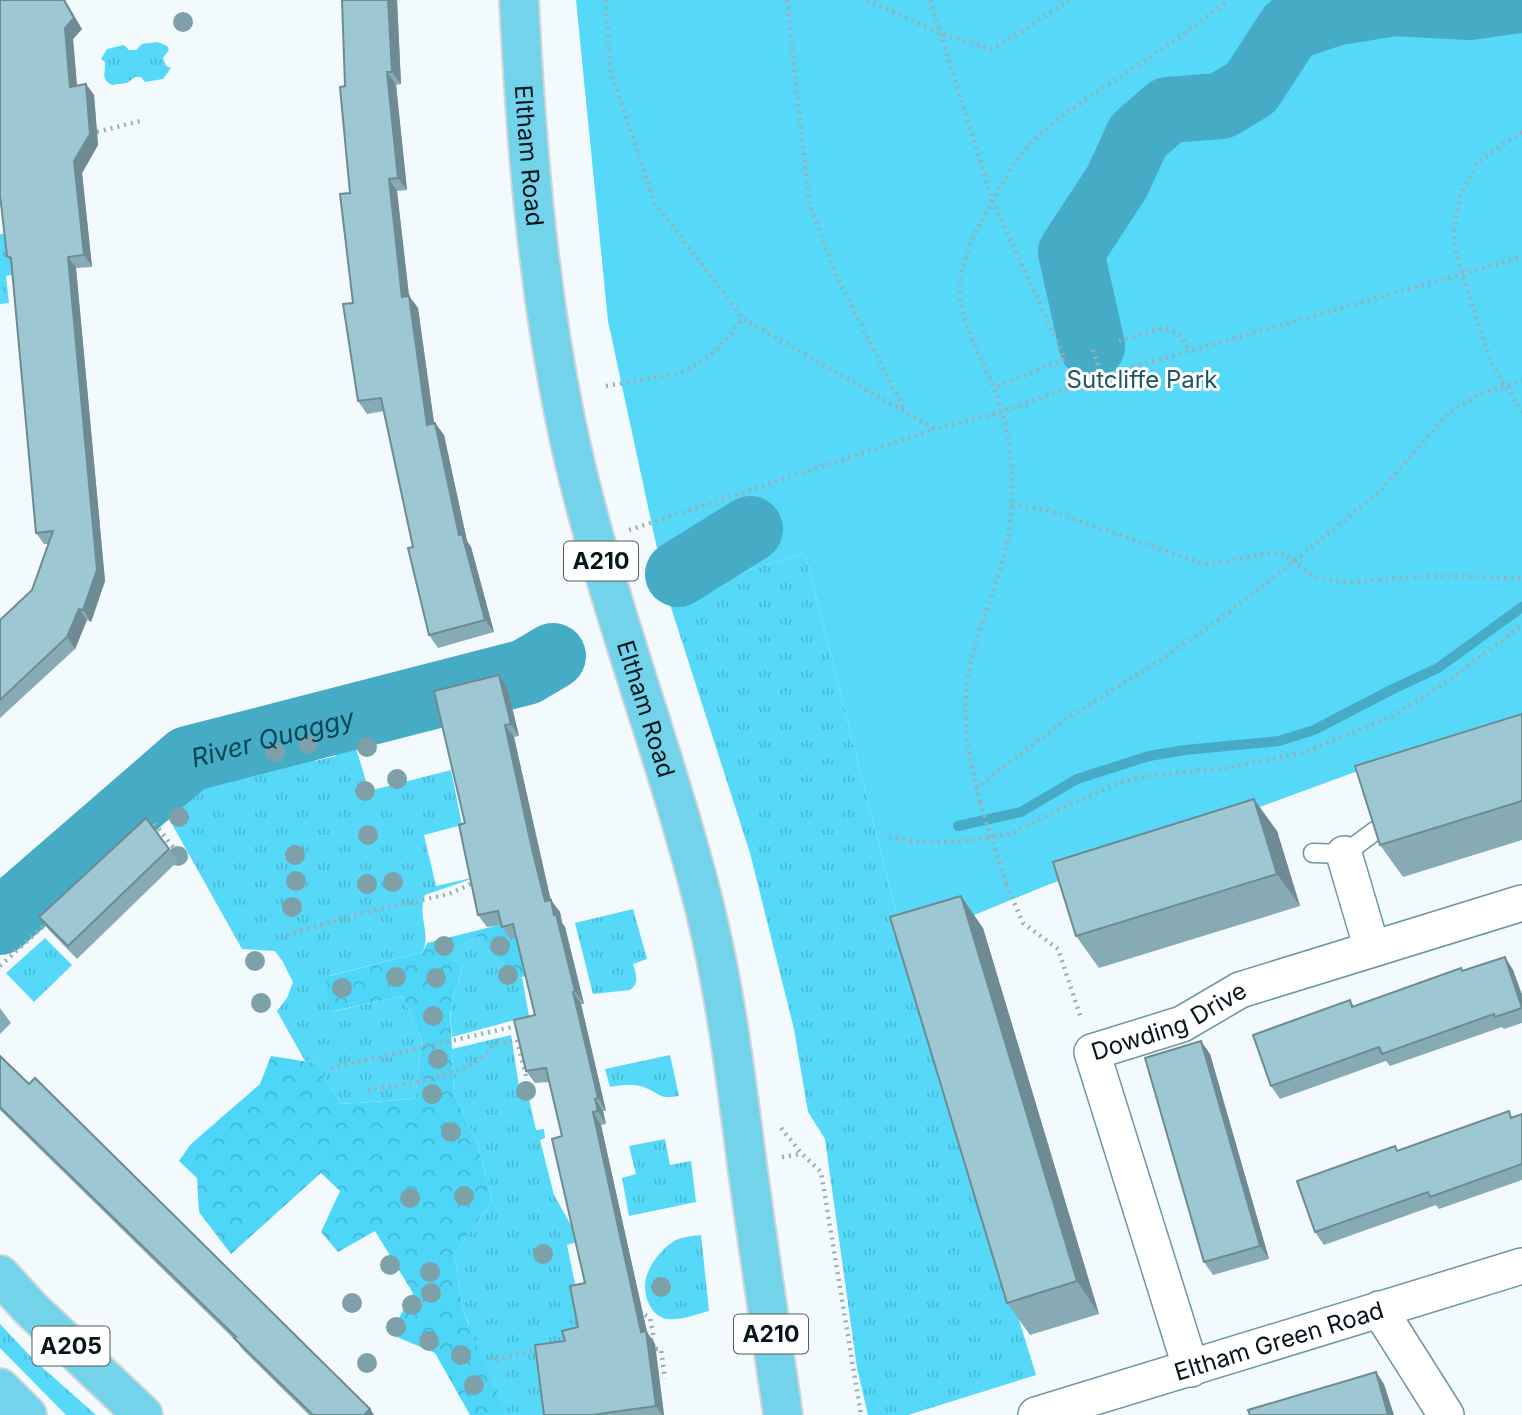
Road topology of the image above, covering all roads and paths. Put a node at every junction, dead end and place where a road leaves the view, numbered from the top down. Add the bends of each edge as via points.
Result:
1 (519, 0) edge
2 (606, 0) edge
3 (787, 0) edge
4 (867, 0) edge
5 (930, 0) edge
6 (1069, 0) edge
7 (1229, 0) edge
8 (939, 33) junction
9 (144, 120) dead end
10 (97, 132) dead end
11 (1522, 132) edge
12 (993, 202) junction
13 (1522, 257) edge
14 (1465, 275) junction
15 (743, 319) junction
16 (1119, 341) dead end
17 (1093, 350) dead end
18 (1190, 352) junction
19 (1101, 376) junction
20 (1522, 381) edge
21 (1505, 385) junction
22 (606, 386) dead end
23 (994, 388) junction
24 (905, 412) junction
25 (1002, 412) junction
26 (1522, 412) edge
27 (935, 429) junction
28 (1012, 505) junction
29 (595, 541) junction
30 (1293, 562) junction
31 (1522, 579) edge
32 (1522, 625) edge
33 (976, 788) junction
34 (1375, 831) edge
35 (145, 832) edge
36 (889, 837) dead end
37 (176, 851) dead end
38 (1329, 854) joint
39 (480, 880) edge
40 (1522, 903) edge
41 (48, 922) edge
42 (287, 935) dead end
43 (1372, 949) junction
44 (0, 966) edge
45 (528, 1024) edge
46 (1092, 1052) junction
47 (331, 1069) dead end
48 (533, 1074) edge
49 (368, 1090) dead end
50 (777, 1157) dead end
51 (1522, 1266) edge
52 (0, 1275) edge
53 (1379, 1309) junction
54 (645, 1315) dead end
55 (637, 1343) edge
56 (546, 1347) edge
57 (656, 1349) dead end
58 (492, 1358) dead end
59 (1191, 1369) junction
60 (665, 1379) dead end
61 (0, 1388) edge
62 (27, 1415) edge
63 (143, 1415) edge
64 (783, 1415) edge
65 (860, 1415) edge
66 (1036, 1415) edge
67 (1446, 1415) edge

1 - 29 highway, Eltham Road / A210 via 545,303 565,419
2 - 15 path via 610,69 655,203
3 - 24 path via 809,203 836,275
4 - 8 path
5 - 8 path
6 - 8 path via 990,49
7 - 12 path via 1060,117 1018,159
8 - 12 path
9 - 10 path
11 - 14 path via 1477,162 1461,196 1454,230
12 - 23 path via 973,237 963,270 961,303
12 - 23 path via 1065,359
13 - 14 path
14 - 18 path
14 - 21 path via 1490,360
15 - 22 path via 714,353 681,373
15 - 24 path
16 - 18 path via 1170,329 1184,339
17 - 19 path
18 - 19 path
19 - 25 path
20 - 21 path
21 - 26 path
21 - 30 path via 1479,394 1448,414 1378,492
23 - 25 path
24 - 27 path
25 - 27 path
25 - 28 path via 1012,463
27 - 29 path
28 - 30 path via 1047,510 1204,564 1276,552
28 - 33 path via 1004,562 970,667 964,711
29 - 64 highway, Eltham Road / A210 via 712,939 742,1111
30 - 31 path via 1321,578 1358,582 1408,577
30 - 33 path via 1172,653 1066,719
32 - 36 path via 1392,716 1306,752 1227,768 1123,780 1011,834 927,843
33 - 46 path, bridge via 1023,923 1058,949
34 - 38 lane
35 - 37 path via 154,823
38 - 43 street
39 - 42 path via 449,894
40 - 43 street, Dowding Drive
41 - 44 path
43 - 46 street, Dowding Drive via 1240,990 1182,1024
45 - 47 path
46 - 59 street, Dowding Drive
48 - 49 path via 526,1076 517,1040 493,1045 474,1065
50 - 65 path via 802,1154 821,1172
51 - 53 street, Eltham Green Road
52 - 63 highway, A205
53 - 59 street, Eltham Green Road
53 - 67 street
54 - 55 path via 650,1318 654,1339
56 - 58 path
57 - 60 path via 661,1349
59 - 66 street, Eltham Green Road
61 - 62 highway

